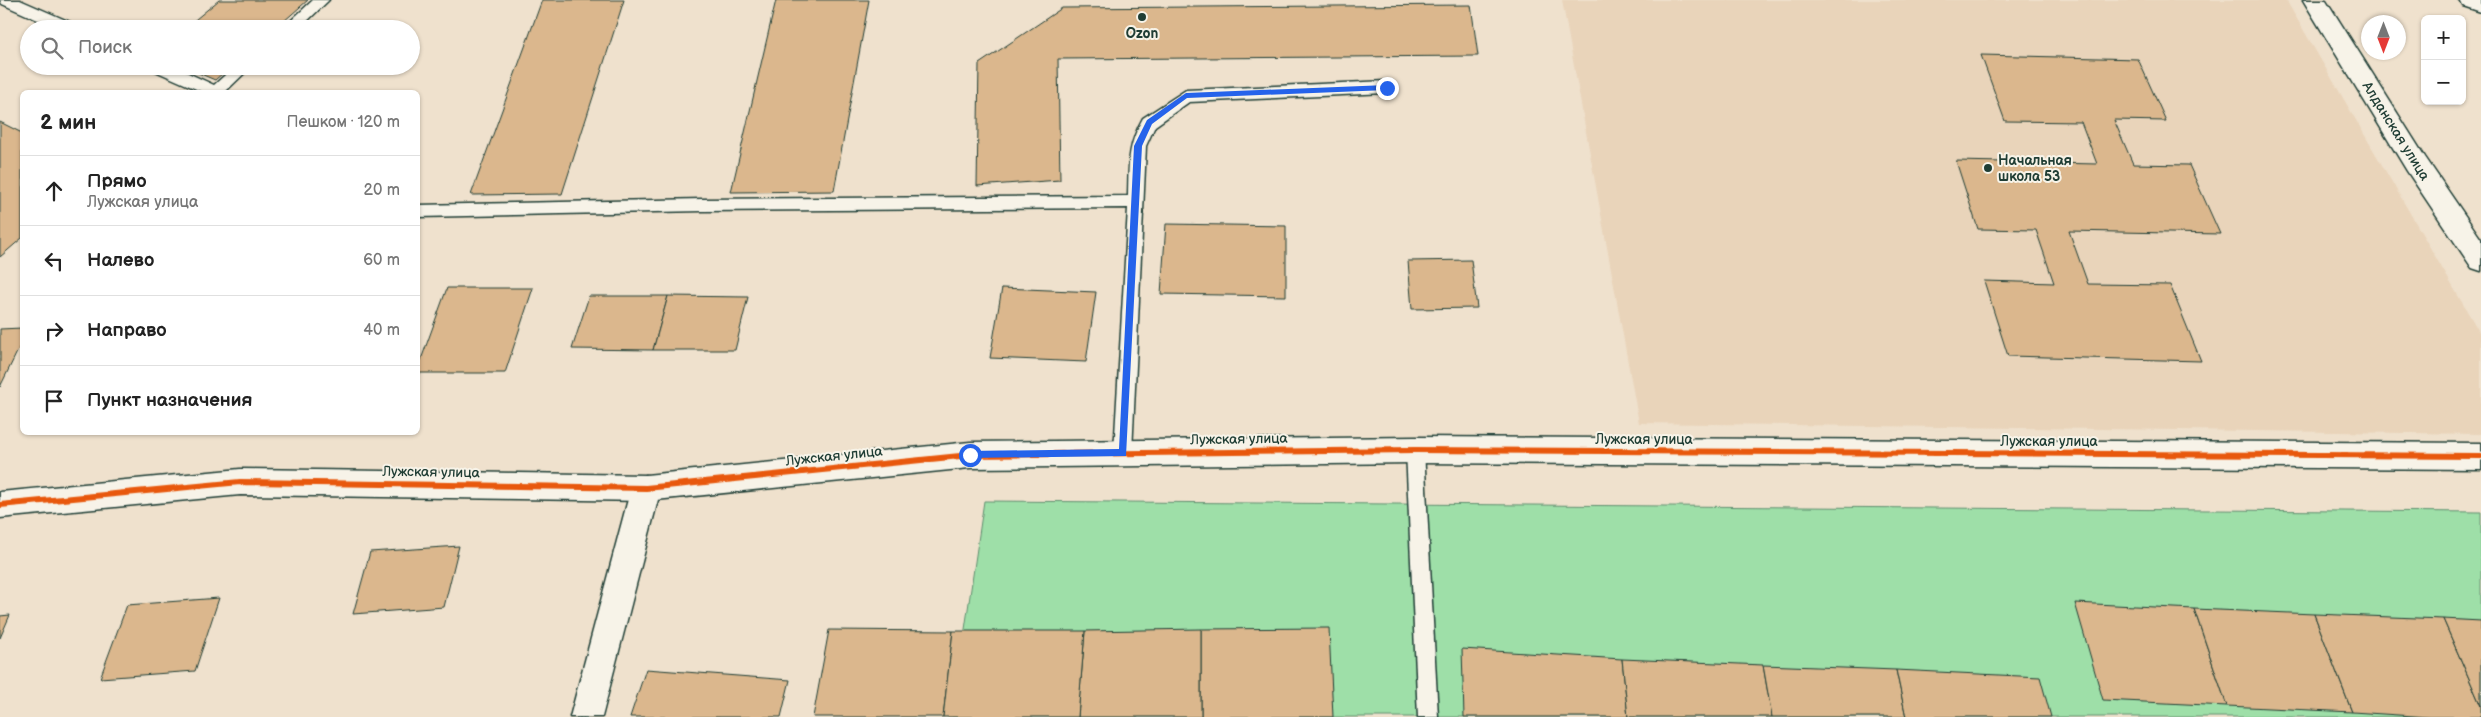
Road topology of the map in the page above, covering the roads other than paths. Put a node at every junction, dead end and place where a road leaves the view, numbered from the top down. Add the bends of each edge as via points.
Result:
1 (7, 0) edge
2 (322, 0) edge
3 (2314, 0) edge
4 (2471, 0) edge
5 (2481, 4) edge
6 (52, 20) edge
7 (299, 20) edge
8 (178, 75) edge
9 (235, 75) edge
10 (1387, 88) dead end
11 (212, 90) edge
12 (219, 90) edge
13 (1136, 202) junction
14 (420, 211) edge
15 (2481, 260) edge
16 (1415, 450) junction
17 (1123, 453) junction
18 (2481, 456) edge
19 (646, 488) junction
20 (0, 505) edge
21 (586, 717) edge
22 (1428, 717) edge

1 - 6 lane
2 - 7 lane
3 - 15 street, Алданская улица via 2416,164
4 - 5 street
8 - 11 lane
9 - 12 lane
10 - 13 lane via 1186,96 1149,122 1138,146
13 - 14 lane
13 - 17 lane
16 - 17 street, Лужская улица
16 - 18 street, Лужская улица
16 - 22 lane
17 - 19 street, Лужская улица via 970,455
19 - 20 street, Лужская улица via 240,482
19 - 21 street

